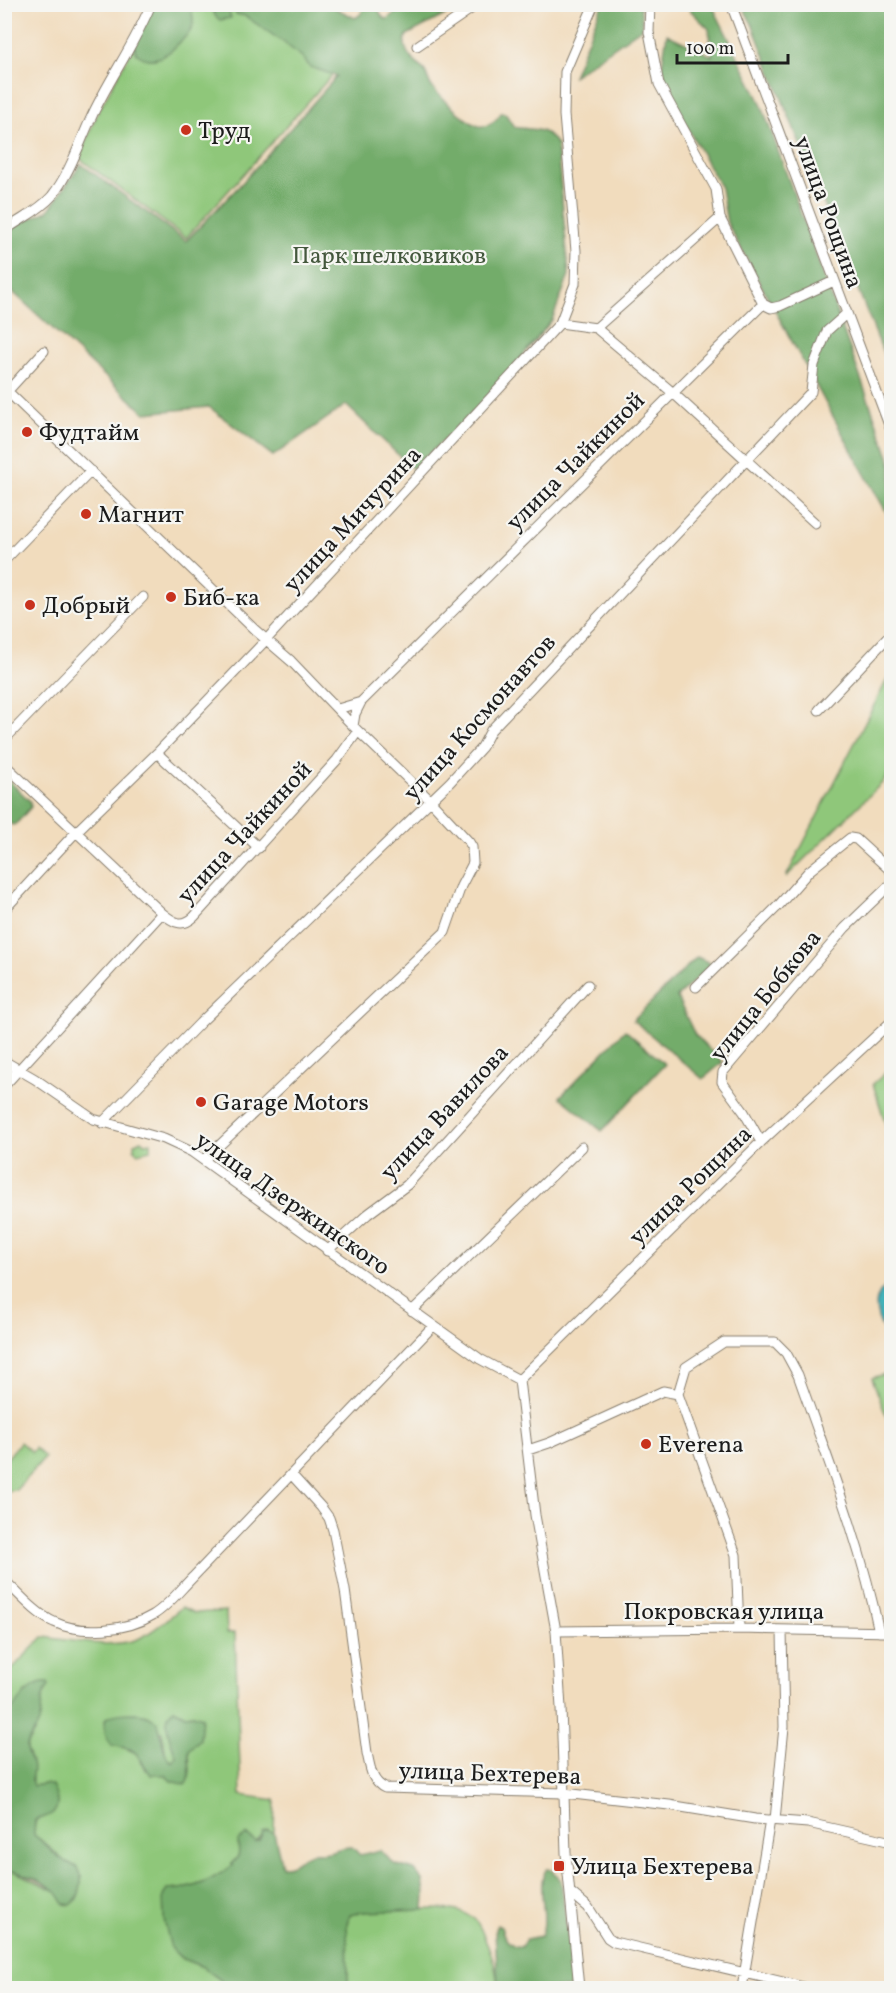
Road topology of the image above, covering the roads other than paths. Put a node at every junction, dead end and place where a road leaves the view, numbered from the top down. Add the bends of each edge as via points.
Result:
1 (151, 4) edge
2 (478, 4) edge
3 (594, 4) edge
4 (650, 4) edge
5 (731, 4) edge
6 (417, 46) dead end
7 (720, 218) junction
8 (4, 231) edge
9 (834, 281) junction
10 (763, 304) junction
11 (846, 314) junction
12 (560, 322) junction
13 (596, 328) junction
14 (44, 351) dead end
15 (6, 391) edge
16 (672, 392) junction
17 (891, 433) edge
18 (745, 460) junction
19 (91, 471) junction
20 (815, 524) dead end
21 (4, 561) edge
22 (143, 597) dead end
23 (891, 633) edge
24 (266, 640) junction
25 (361, 702) junction
26 (338, 709) junction
27 (819, 710) dead end
28 (356, 728) junction
29 (4, 740) edge
30 (158, 753) junction
31 (4, 764) edge
32 (430, 800) junction
33 (76, 832) junction
34 (259, 848) junction
35 (891, 872) edge
36 (891, 883) edge
37 (4, 910) edge
38 (162, 913) junction
39 (588, 985) dead end
40 (696, 987) dead end
41 (891, 1021) edge
42 (4, 1061) edge
43 (19, 1069) junction
44 (4, 1086) edge
45 (102, 1123) junction
46 (761, 1142) junction
47 (582, 1147) dead end
48 (204, 1161) junction
49 (327, 1251) junction
50 (412, 1311) junction
51 (434, 1326) junction
52 (519, 1380) junction
53 (678, 1394) junction
54 (528, 1450) junction
55 (291, 1474) junction
56 (4, 1580) edge
57 (739, 1629) junction
58 (556, 1631) junction
59 (782, 1631) junction
60 (879, 1632) junction
61 (891, 1632) edge
62 (564, 1793) junction
63 (772, 1820) junction
64 (891, 1842) edge
65 (570, 1892) junction
66 (744, 1974) junction
67 (579, 1989) edge
68 (742, 1989) edge
69 (808, 1989) edge

1 - 8 street via 91,117 67,173 39,208
2 - 6 street
3 - 12 street via 565,72 564,115 576,251 575,284
4 - 7 street via 649,32 659,84 716,189
5 - 9 street, улица Рощина
7 - 10 street
7 - 13 street
9 - 10 street via 780,306 771,308
9 - 11 street, улица Рощина
10 - 16 street, улица Чайкиной
11 - 17 street, улица Рощина
11 - 18 street, улица Космонавтов via 826,331 814,365 811,392
12 - 13 street
12 - 24 street, улица Мичурина
13 - 16 street
14 - 15 street
15 - 19 street
16 - 18 street
16 - 25 street, улица Чайкиной
18 - 20 street
18 - 32 street, улица Космонавтов
19 - 21 street
19 - 24 street
22 - 29 street
23 - 27 street
24 - 26 street
24 - 30 street, улица Мичурина
25 - 26 street, улица Чайкиной
25 - 28 street, улица Чайкиной via 355,714
26 - 28 street
28 - 32 street
28 - 34 street, улица Чайкиной via 337,760
30 - 33 street, улица Мичурина
30 - 34 street
31 - 33 street
32 - 45 street, улица Космонавтов
32 - 48 street via 472,848 473,863 445,932
33 - 37 street, улица Мичурина
33 - 38 street
34 - 38 street, улица Чайкиной via 189,921 175,923
35 - 40 street via 856,839 850,838 809,871
36 - 46 street, улица Бобкова via 845,928 723,1072 722,1082
38 - 43 street, улица Чайкиной
39 - 49 street, улица Вавилова via 408,1185
41 - 46 street, улица Рощина
42 - 43 street, улица Дзержинского
43 - 44 street, улица Чайкиной
43 - 45 street, улица Дзержинского
45 - 48 street, улица Дзержинского via 164,1139
46 - 52 street, улица Рощина
47 - 50 street
48 - 49 street, улица Дзержинского
49 - 50 street, улица Дзержинского
50 - 51 street, улица Дзержинского
51 - 52 street, улица Дзержинского via 480,1359
51 - 55 street
52 - 54 street
53 - 54 street via 663,1390
53 - 57 street via 736,1556
53 - 60 street via 686,1367 724,1342 775,1342 786,1353 798,1375 855,1536
54 - 58 street via 535,1515
55 - 56 street via 167,1603 134,1624 98,1630 64,1626
55 - 62 street, улица Бехтерева via 321,1507 333,1530 367,1753 376,1781 385,1788
57 - 58 street, Покровская улица
57 - 59 street, Покровская улица
58 - 62 street
59 - 60 street, Покровская улица
59 - 63 street via 784,1727
60 - 61 street, Покровская улица
62 - 63 street, улица Бехтерева
62 - 65 street
63 - 64 street, улица Бехтерева via 808,1823
63 - 66 street
65 - 66 street via 588,1907 614,1942
65 - 67 street
66 - 68 street
66 - 69 street

